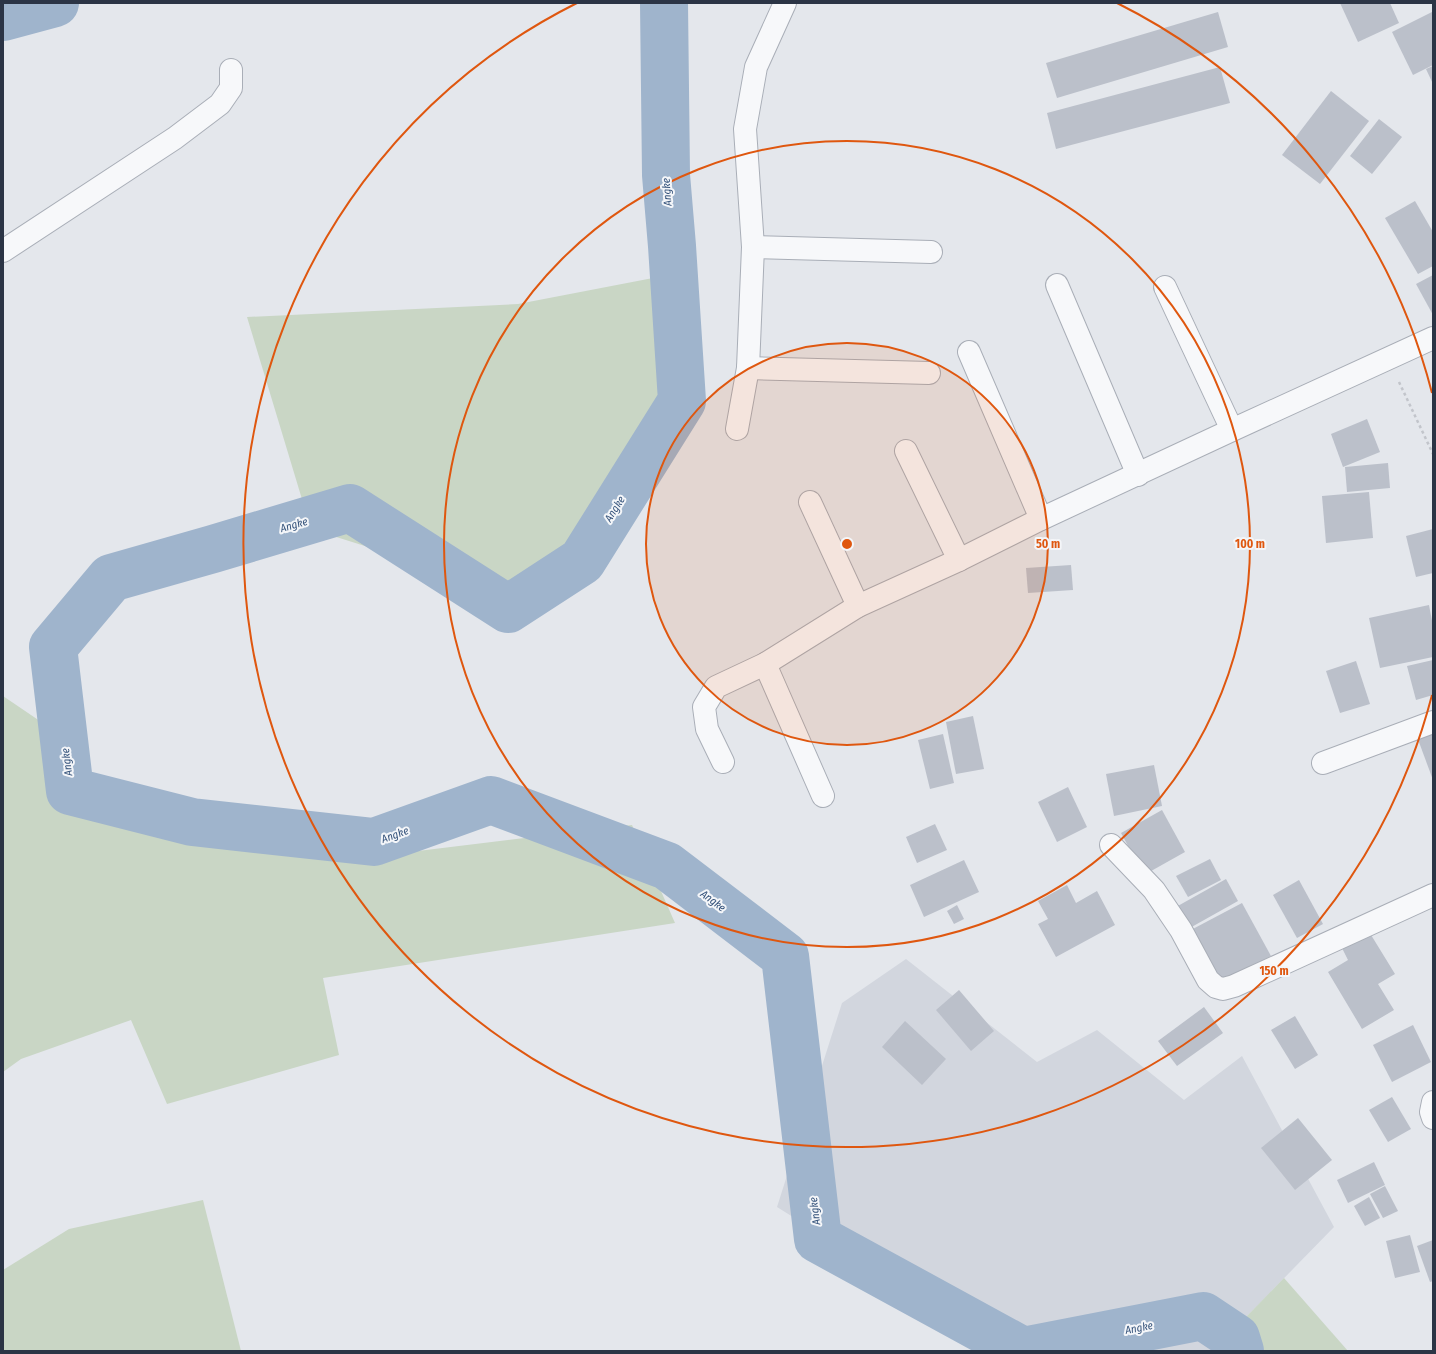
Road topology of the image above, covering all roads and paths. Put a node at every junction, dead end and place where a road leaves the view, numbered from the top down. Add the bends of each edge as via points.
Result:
1 (785, 3) edge
2 (231, 70) dead end
3 (752, 247) junction
4 (3, 251) edge
5 (931, 252) dead end
6 (1057, 285) dead end
7 (1165, 287) dead end
8 (1433, 338) edge
9 (969, 352) dead end
10 (1388, 358) junction
11 (748, 368) junction
12 (929, 373) dead end
13 (737, 429) dead end
14 (1232, 430) junction
15 (906, 451) dead end
16 (1433, 454) edge
17 (1138, 474) junction
18 (810, 502) dead end
19 (1041, 519) junction
20 (958, 560) junction
21 (858, 606) junction
22 (765, 664) junction
23 (1433, 722) edge
24 (723, 762) dead end
25 (1323, 763) dead end
26 (823, 796) dead end
27 (1111, 845) dead end
28 (1433, 895) edge
29 (1433, 1102) edge
30 (1433, 1118) edge

1 - 3 street via 756,67 745,129
2 - 4 street via 231,88 220,104 175,138
3 - 5 street
3 - 11 street
6 - 17 street
7 - 14 street
8 - 10 street
9 - 19 street
10 - 14 street
10 - 16 path
11 - 12 street
11 - 13 street
14 - 17 street
15 - 20 street
17 - 19 street
18 - 21 street
19 - 20 street
20 - 21 street
21 - 22 street
22 - 24 street via 716,687 704,707 707,729
22 - 26 street
23 - 25 street
27 - 28 street via 1154,890 1182,930 1208,980 1223,989
29 - 30 street

